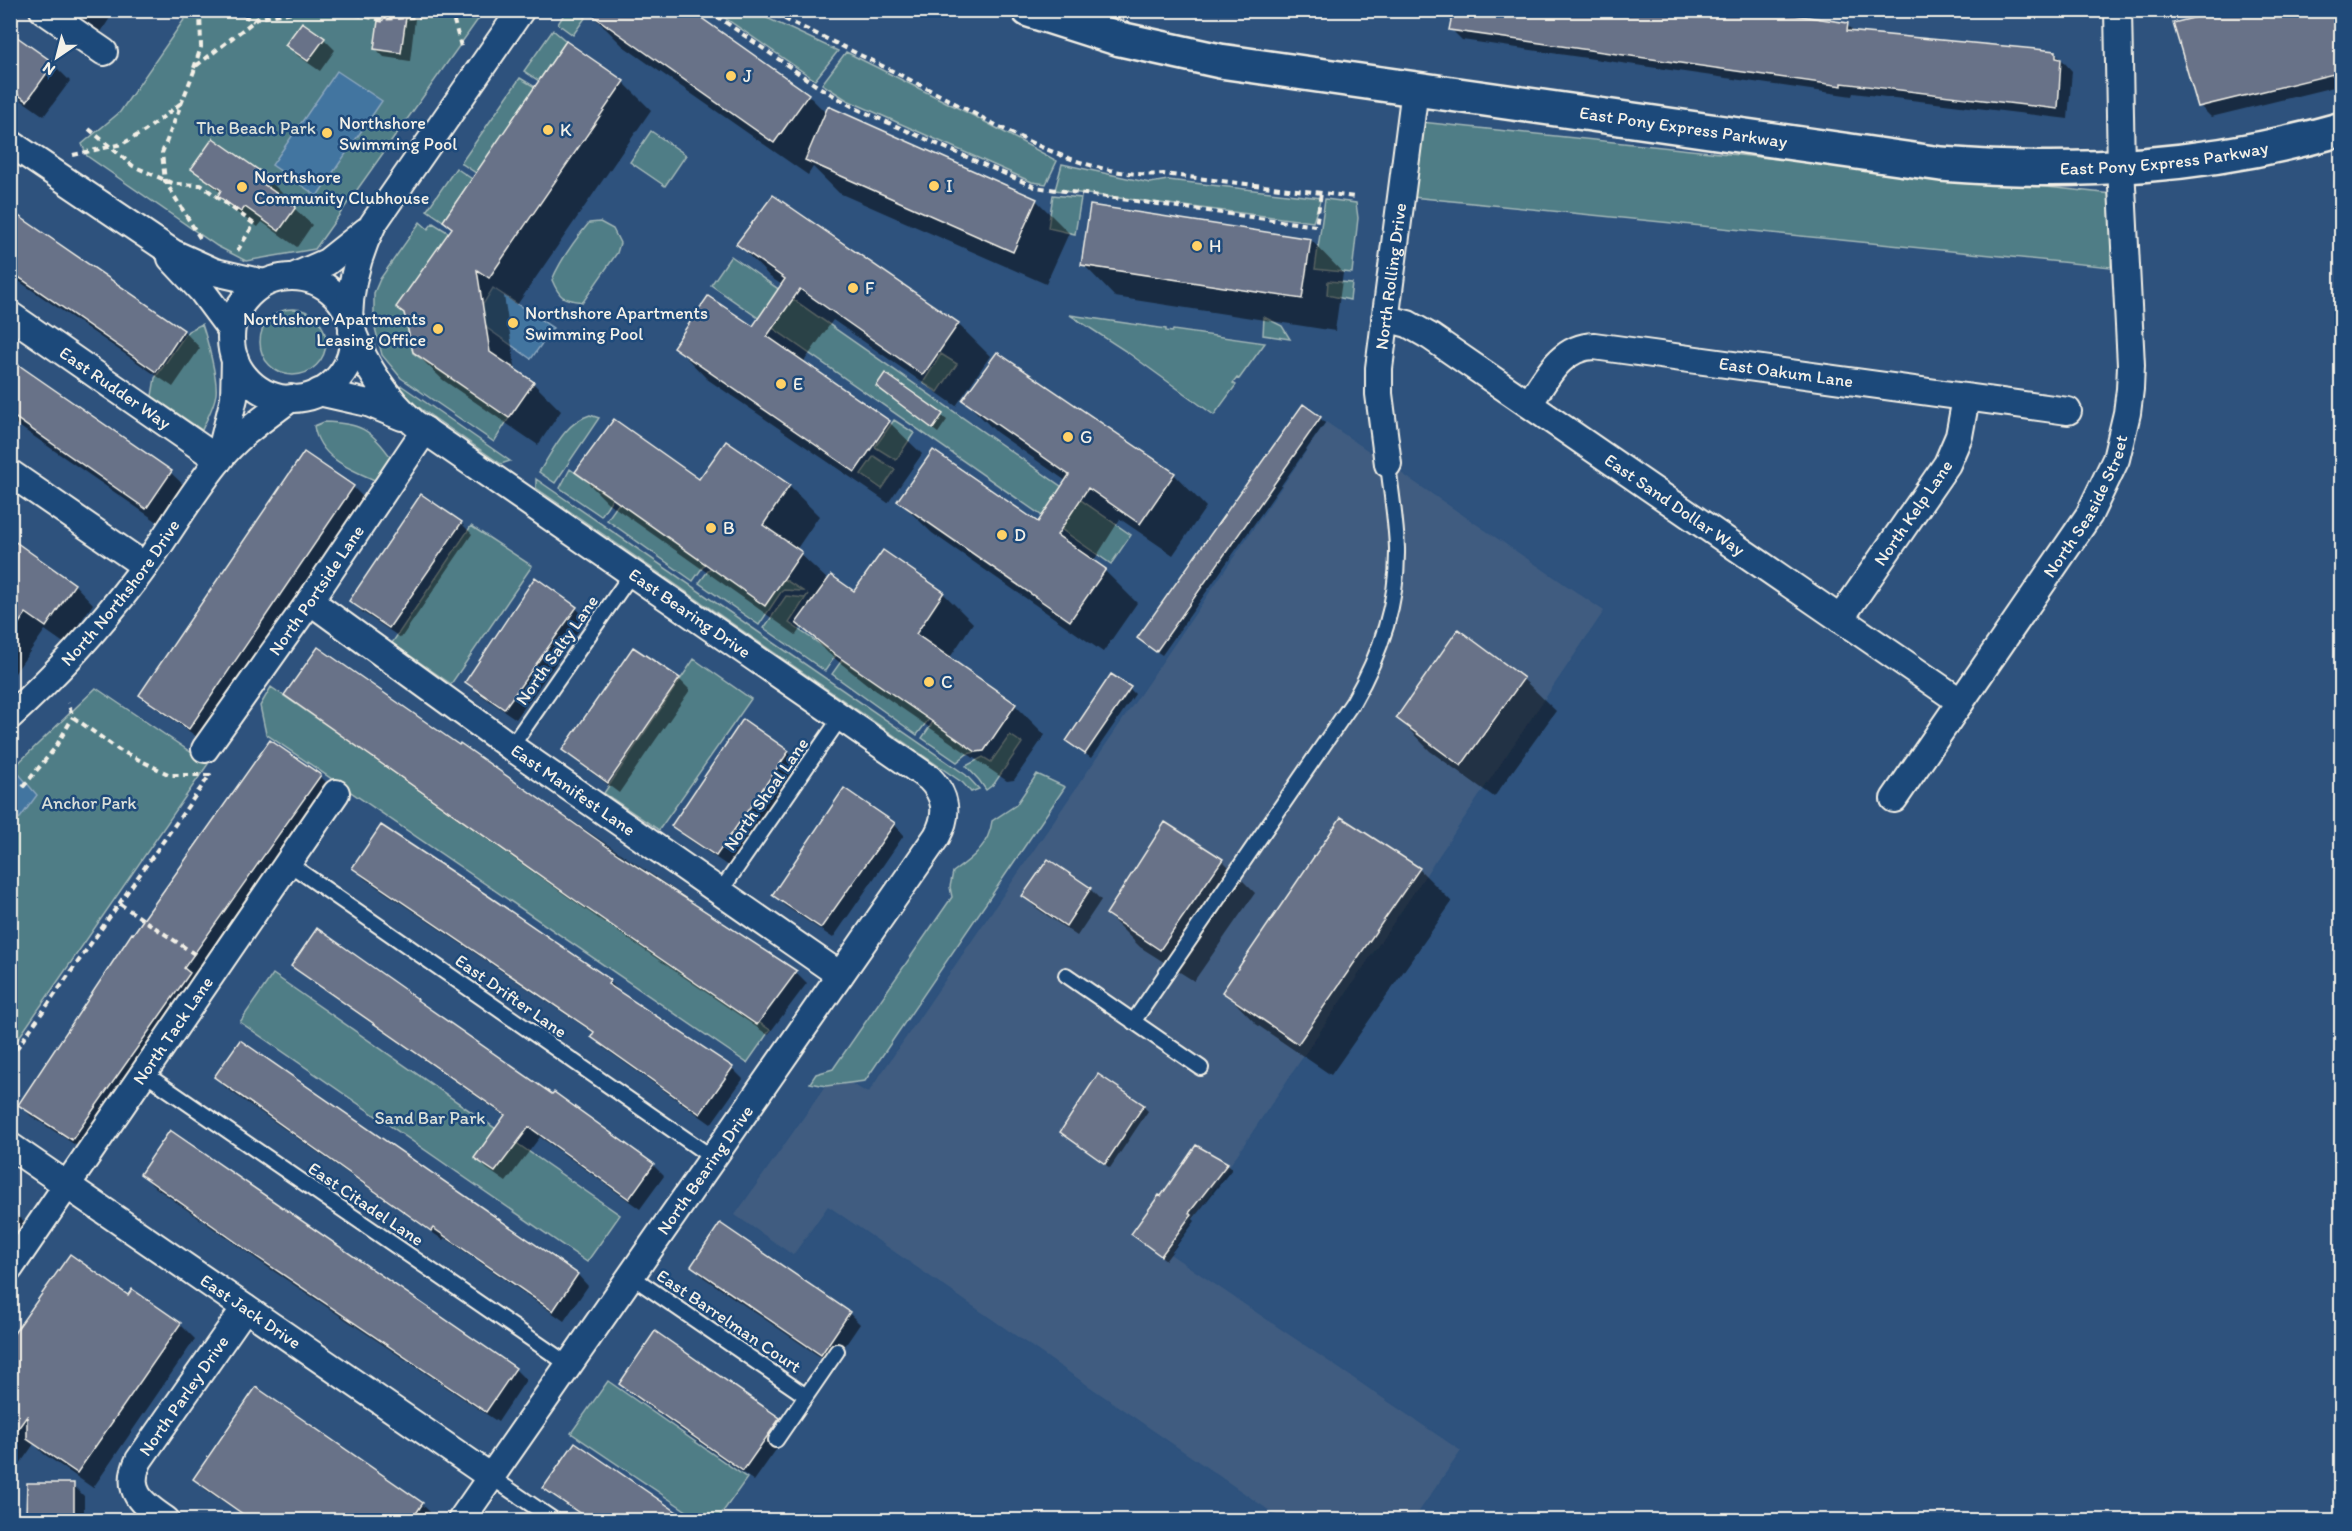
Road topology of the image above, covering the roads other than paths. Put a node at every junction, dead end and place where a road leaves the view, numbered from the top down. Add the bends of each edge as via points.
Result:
1 (44, 10) edge
2 (521, 10) edge
3 (1029, 10) edge
4 (2118, 10) edge
5 (104, 52) dead end
6 (1415, 90) junction
7 (2342, 129) edge
8 (10, 143) edge
9 (2121, 167) junction
10 (373, 224) junction
11 (153, 242) junction
12 (293, 277) junction
13 (264, 284) junction
14 (10, 315) edge
15 (1385, 318) junction
16 (351, 324) junction
17 (231, 330) junction
18 (235, 358) junction
19 (320, 392) junction
20 (1966, 398) junction
21 (291, 399) junction
22 (1529, 404) junction
23 (2068, 411) dead end
24 (419, 426) junction
25 (219, 460) junction
26 (1388, 464) joint
27 (10, 472) edge
28 (145, 566) junction
29 (632, 573) junction
30 (309, 601) junction
31 (1840, 619) junction
32 (1961, 702) junction
33 (10, 716) edge
34 (841, 717) junction
35 (511, 747) junction
36 (205, 749) dead end
37 (336, 793) dead end
38 (1894, 799) dead end
39 (945, 817) joint
40 (288, 863) junction
41 (720, 892) junction
42 (840, 975) junction
43 (1066, 975) dead end
44 (1133, 1022) junction
45 (1201, 1068) dead end
46 (144, 1073) junction
47 (10, 1146) edge
48 (713, 1158) junction
49 (67, 1185) junction
50 (10, 1268) edge
51 (631, 1276) junction
52 (245, 1308) junction
53 (837, 1351) dead end
54 (569, 1365) junction
55 (806, 1396) junction
56 (776, 1440) dead end
57 (491, 1477) junction
58 (166, 1521) edge
59 (461, 1521) edge
60 (554, 1521) edge

1 - 5 street
2 - 10 street
3 - 6 main road, East Pony Express Parkway via 1170,52
4 - 9 street, North Seaside Street
6 - 9 main road, East Pony Express Parkway via 1941,164 2030,169
6 - 15 street, North Rolling Drive
7 - 9 main road, East Pony Express Parkway via 2227,155
8 - 11 street
9 - 32 street, North Seaside Street via 2131,365 2119,448 2090,515
10 - 12 street via 327,262
10 - 16 street via 354,270 349,299
11 - 13 street via 215,272
11 - 17 street via 202,291
12 - 13 street
12 - 16 street via 321,284 342,304
13 - 17 street via 242,302
14 - 25 street, East Rudder Way
15 - 22 street, East Sand Dollar Way via 1420,329
15 - 26 street, North Rolling Drive via 1380,343 1379,394
16 - 19 street via 348,360 332,384
16 - 24 street via 377,382
17 - 18 street
18 - 21 street via 241,372 257,387
18 - 25 street via 234,398
19 - 21 street
19 - 24 street via 371,404
20 - 22 street, East Oakum Lane via 1594,346 1578,348 1563,356
20 - 23 street, East Oakum Lane
20 - 31 street, North Kelp Lane via 1959,436 1947,464
21 - 25 street via 252,428
22 - 31 street, East Sand Dollar Way
24 - 29 street, East Bearing Drive
24 - 30 street, North Portside Lane
25 - 28 street, North Northshore Drive
26 - 44 lane via 1396,525 1396,575 1386,627 1367,678
27 - 28 street
28 - 33 street, North Northshore Drive via 86,640
29 - 34 street, East Bearing Drive
29 - 35 lane, North Salty Lane
30 - 35 street, East Manifest Lane
30 - 36 street, North Portside Lane
31 - 32 street, East Sand Dollar Way
32 - 38 street, North Seaside Street
34 - 39 street, East Bearing Drive via 929,778 942,796
34 - 41 lane, North Shoal Lane
35 - 41 street, East Manifest Lane
37 - 40 street, North Tack Lane
39 - 42 street, North Bearing Drive via 937,836
40 - 46 street, North Tack Lane
40 - 48 lane, East Drifter Lane
41 - 42 street, East Manifest Lane
42 - 48 street, North Bearing Drive
43 - 44 lane
44 - 45 lane
46 - 49 street, North Tack Lane
46 - 54 lane, East Citadel Lane
47 - 49 street, East Jack Drive
48 - 51 street, North Bearing Drive
49 - 50 street, North Tack Lane
49 - 52 street, East Jack Drive
51 - 54 street, North Bearing Drive
51 - 55 lane, East Barrelman Court
52 - 57 street, East Jack Drive
52 - 58 street, North Parley Drive via 139,1460 134,1488 144,1506
53 - 55 lane
54 - 57 street, North Bearing Drive
55 - 56 lane
57 - 59 street, North Bearing Drive
57 - 60 lane

